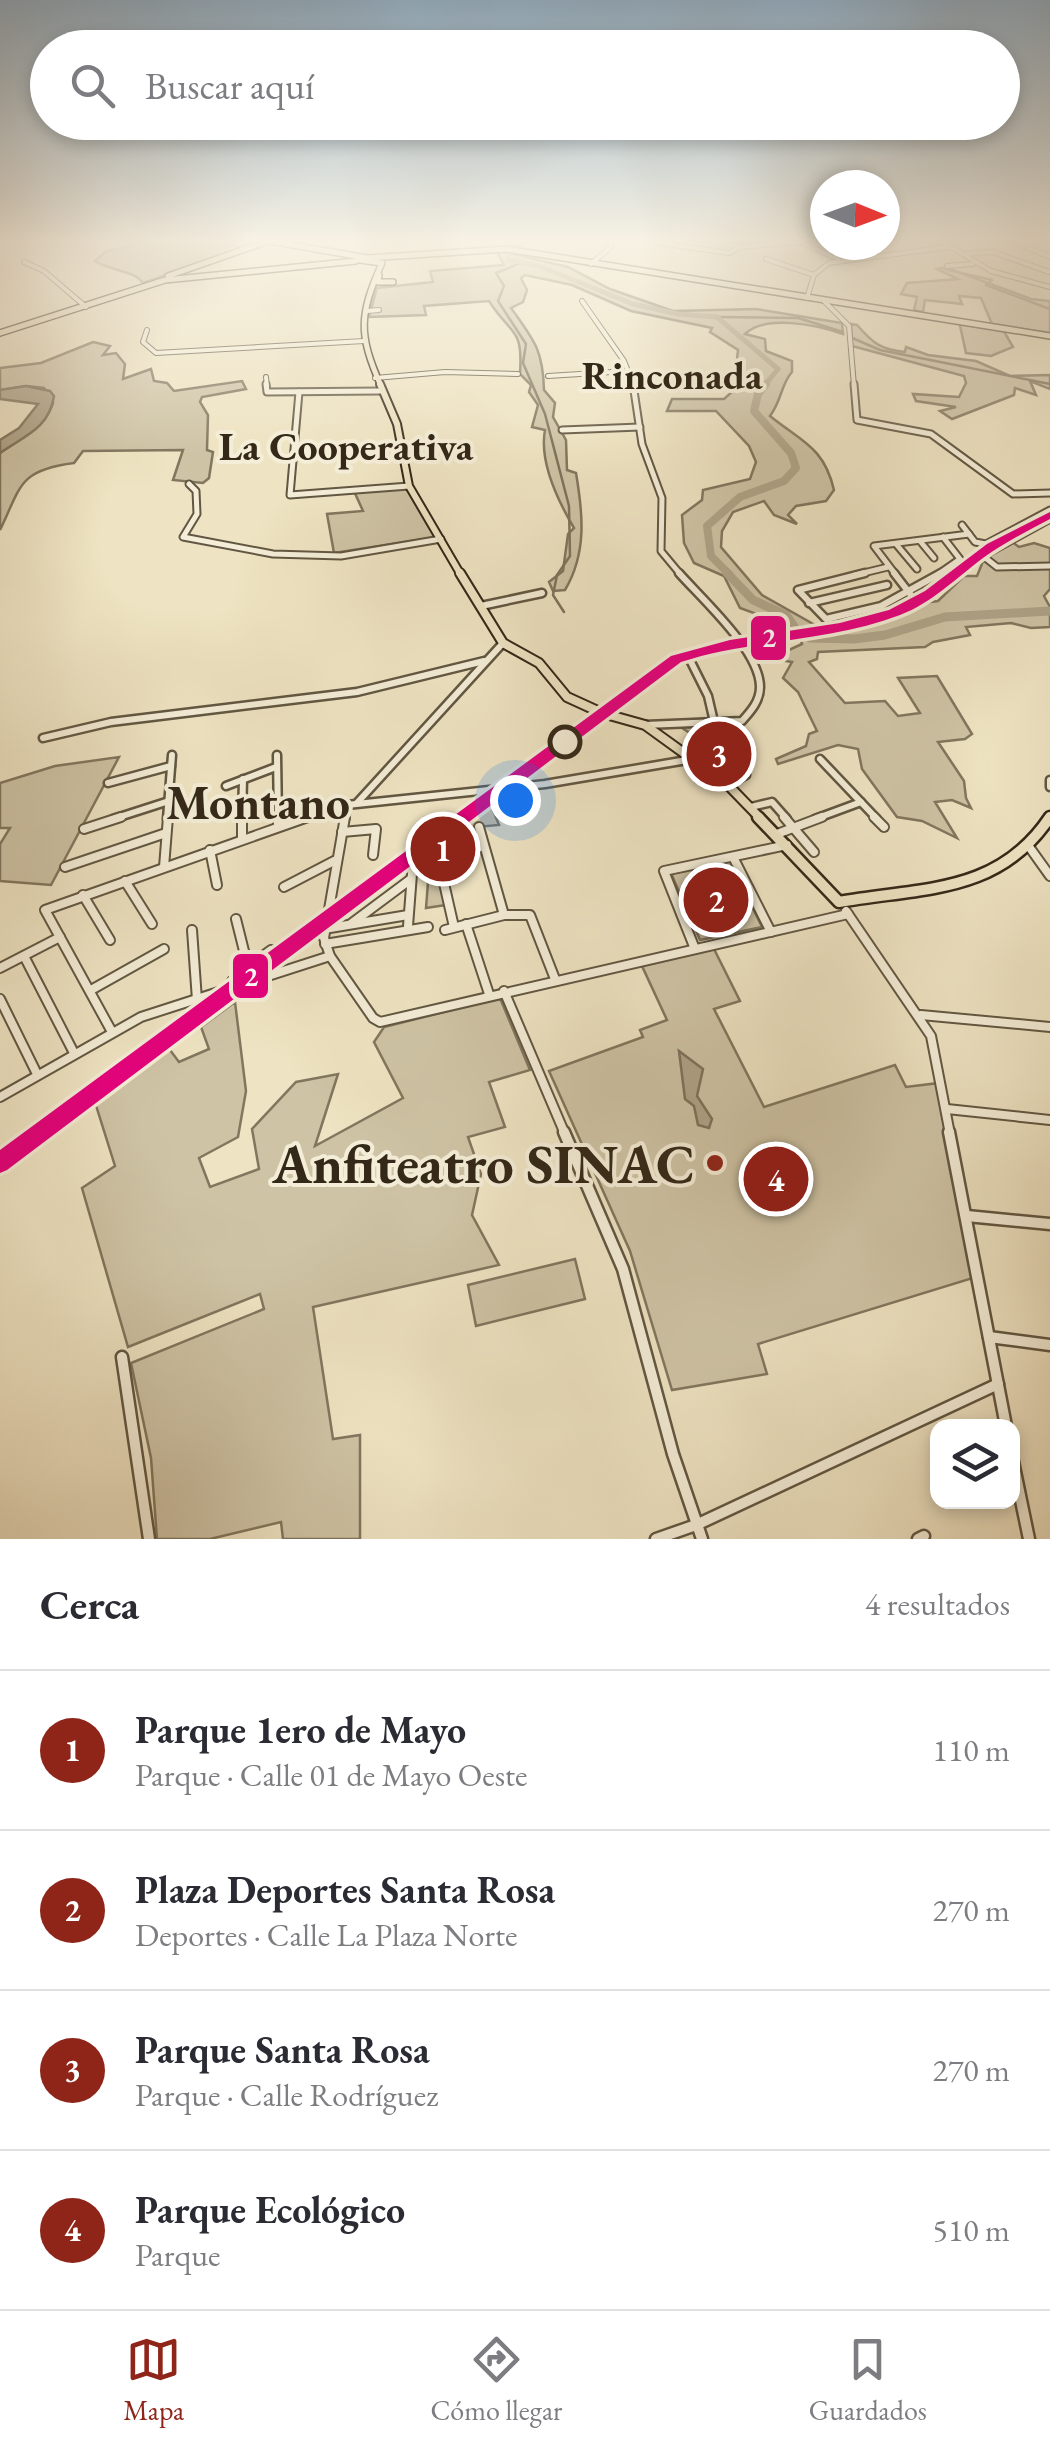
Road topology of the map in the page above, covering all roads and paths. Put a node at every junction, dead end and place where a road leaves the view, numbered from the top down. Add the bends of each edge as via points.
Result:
1 (367, 310) joint
2 (67, 311) edge
3 (363, 311) edge
4 (588, 311) edge
5 (833, 311) edge
6 (893, 311) edge
7 (147, 330) dead end
8 (362, 330) junction
9 (0, 332) edge
10 (1050, 336) edge
11 (364, 341) junction
12 (628, 371) junction
13 (518, 374) dead end
14 (548, 376) dead end
15 (266, 377) dead end
16 (375, 378) junction
17 (380, 391) junction
18 (300, 392) junction
19 (641, 427) junction
20 (562, 430) dead end
21 (188, 484) dead end
22 (409, 486) junction
23 (1050, 493) edge
24 (1050, 510) edge
25 (1050, 519) edge
26 (962, 526) dead end
27 (969, 534) junction
28 (943, 537) junction
29 (441, 539) junction
30 (919, 540) junction
31 (896, 543) junction
32 (934, 558) dead end
33 (1050, 566) edge
34 (888, 567) junction
35 (917, 569) dead end
36 (887, 585) dead end
37 (542, 594) dead end
38 (911, 595) junction
39 (809, 603) junction
40 (481, 606) junction
41 (504, 643) junction
42 (690, 660) dead end
43 (484, 662) junction
44 (603, 713) junction
45 (646, 724) junction
46 (729, 725) junction
47 (715, 726) junction
48 (43, 738) dead end
49 (277, 754) dead end
50 (172, 755) dead end
51 (820, 758) dead end
52 (694, 759) junction
53 (171, 766) junction
54 (276, 767) junction
55 (521, 776) junction
56 (243, 780) junction
57 (108, 783) dead end
58 (226, 786) dead end
59 (506, 786) junction
60 (525, 786) junction
61 (728, 786) junction
62 (169, 801) junction
63 (860, 802) junction
64 (351, 805) junction
65 (751, 807) junction
66 (1050, 817) edge
67 (278, 826) junction
68 (884, 826) dead end
69 (479, 827) dead end
70 (793, 827) junction
71 (84, 829) dead end
72 (342, 832) junction
73 (166, 833) junction
74 (777, 834) junction
75 (242, 838) junction
76 (788, 844) junction
77 (484, 846) junction
78 (1030, 848) junction
79 (210, 850) junction
80 (814, 852) dead end
81 (373, 854) dead end
82 (733, 856) junction
83 (335, 861) junction
84 (412, 861) dead end
85 (65, 866) dead end
86 (164, 867) junction
87 (1050, 876) edge
88 (411, 879) junction
89 (126, 881) junction
90 (217, 885) dead end
91 (284, 887) dead end
92 (83, 896) junction
93 (839, 902) junction
94 (408, 914) junction
95 (848, 914) junction
96 (504, 915) junction
97 (366, 918) junction
98 (236, 919) dead end
99 (152, 924) dead end
100 (466, 924) junction
101 (408, 926) dead end
102 (428, 927) dead end
103 (324, 929) junction
104 (192, 930) dead end
105 (771, 932) junction
106 (60, 937) junction
107 (110, 940) dead end
108 (325, 944) junction
109 (164, 949) dead end
110 (695, 949) junction
111 (271, 950) dead end
112 (24, 956) junction
113 (330, 956) junction
114 (248, 967) junction
115 (0, 968) edge
116 (556, 979) junction
117 (91, 990) junction
118 (230, 991) junction
119 (504, 991) junction
120 (489, 994) junction
121 (0, 999) edge
122 (197, 1000) junction
123 (920, 1015) junction
124 (1050, 1028) edge
125 (112, 1032) junction
126 (74, 1053) junction
127 (37, 1074) junction
128 (0, 1096) edge
129 (948, 1109) junction
130 (1050, 1120) edge
131 (966, 1216) junction
132 (1050, 1224) edge
133 (989, 1336) junction
134 (1050, 1345) edge
135 (122, 1358) dead end
136 (998, 1384) junction
137 (1005, 1419) edge
138 (1020, 1498) edge
139 (696, 1524) junction
140 (149, 1539) edge
141 (656, 1539) edge
142 (702, 1539) edge
143 (1028, 1539) edge

1 - 8 main road
1 - 11 main road
2 - 9 main road
3 - 8 main road
4 - 12 street
5 - 23 street via 846,322 857,420 931,434 1013,494
6 - 10 main road
7 - 11 street via 143,342 156,352
8 - 11 main road
11 - 16 main road
12 - 14 street
12 - 19 street
13 - 16 street
15 - 18 street via 265,392
16 - 17 main road
17 - 18 street
17 - 22 main road via 397,424
18 - 22 street via 290,495
19 - 20 street
19 - 46 street via 662,498 660,550 758,670 760,686 748,717
21 - 29 street via 196,491 197,514 183,538 272,554 341,556
22 - 29 main road
24 - 27 street via 986,544
25 - 33 street via 982,556 997,567
26 - 27 street
27 - 28 street
28 - 30 street
28 - 38 street via 960,559
29 - 40 main road
30 - 31 street
30 - 32 street
31 - 34 street via 874,548
31 - 35 street
34 - 38 street
34 - 39 street via 798,588
36 - 39 street
37 - 40 street
38 - 39 street via 826,619
40 - 41 main road
41 - 43 street
41 - 44 main road via 539,664 566,696
42 - 47 street
43 - 48 street via 357,692 110,722
43 - 64 street
44 - 45 main road
44 - 55 street
45 - 47 street
45 - 52 main road
46 - 47 street
46 - 61 street via 730,752 746,775
49 - 54 street
50 - 53 street
51 - 63 street
52 - 60 street
52 - 61 main road
53 - 57 street
53 - 62 street
54 - 56 street
54 - 67 street
55 - 59 street
55 - 60 street via 518,782
56 - 58 street
56 - 75 street
59 - 60 street
59 - 64 street
61 - 65 main road
62 - 71 street
62 - 73 street
63 - 68 street
63 - 70 street
64 - 67 street
64 - 72 street
65 - 70 street via 772,802
65 - 74 main road
66 - 78 main road
67 - 75 street
69 - 77 street
70 - 74 street
70 - 80 street
72 - 81 street via 376,829
72 - 83 street
73 - 85 street
73 - 86 street
74 - 76 main road
75 - 79 street
76 - 82 street
76 - 93 main road
77 - 96 street
77 - 100 street via 438,857 450,928
78 - 87 street
78 - 93 main road via 986,877
79 - 86 street
79 - 90 street
82 - 105 street
82 - 110 street via 663,874
83 - 91 street
83 - 103 street
84 - 88 street
86 - 89 street
88 - 94 street
88 - 97 street
89 - 92 street
89 - 99 street
92 - 106 street via 45,910
92 - 107 street
93 - 95 street
94 - 97 street
94 - 101 street
95 - 105 street
95 - 123 street
96 - 100 street
96 - 116 street via 530,915
97 - 103 street
98 - 114 street
100 - 120 street
102 - 108 street
103 - 108 street
104 - 122 street
105 - 110 street
106 - 112 street
106 - 117 street
108 - 113 street
109 - 117 street
110 - 116 street
111 - 114 street
112 - 115 street
112 - 126 street
113 - 118 street
113 - 120 street via 380,1022
114 - 118 street
116 - 119 street
117 - 125 street
118 - 122 street
119 - 120 street
119 - 139 street via 622,1270
121 - 127 street
122 - 125 street
123 - 124 street
123 - 129 street via 936,1050
125 - 126 street
126 - 127 street
127 - 128 street
129 - 130 street
129 - 131 street
131 - 132 street
131 - 133 street
133 - 134 street
133 - 136 street
135 - 140 street
136 - 137 street
136 - 139 street
138 - 143 street
139 - 141 street
139 - 142 street

